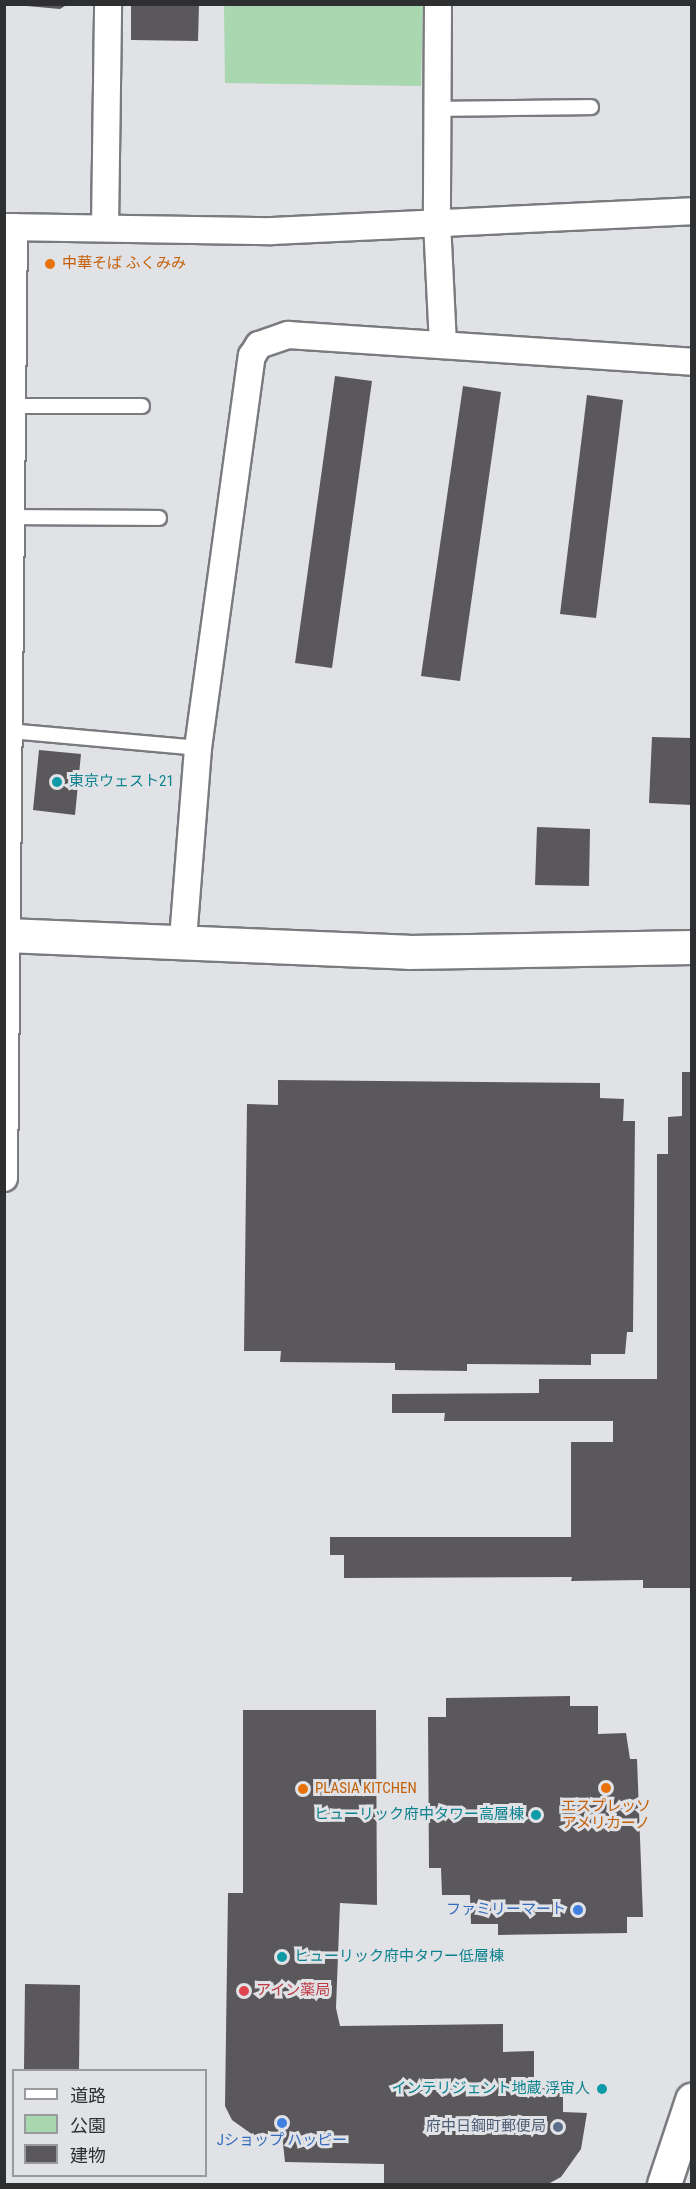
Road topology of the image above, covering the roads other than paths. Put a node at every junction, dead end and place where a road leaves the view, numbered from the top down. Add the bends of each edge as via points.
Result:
1 (108, 4) edge
2 (438, 4) edge
3 (591, 106) dead end
4 (437, 109) junction
5 (692, 211) edge
6 (437, 222) junction
7 (9, 227) edge
8 (105, 228) junction
9 (443, 343) junction
10 (692, 362) edge
11 (13, 406) junction
12 (142, 406) dead end
13 (159, 518) dead end
14 (9, 530) edge
15 (7, 731) edge
16 (198, 748) junction
17 (6, 935) edge
18 (183, 939) junction
19 (692, 947) edge
20 (4, 1178) edge
21 (692, 2100) edge
22 (664, 2184) edge

1 - 8 street
2 - 4 street
3 - 4 lane
4 - 6 street
5 - 6 street
6 - 8 street via 272,231
6 - 9 street
7 - 8 street
7 - 11 street
9 - 10 street
9 - 16 street via 288,335 259,345 252,356
11 - 12 lane
11 - 14 street
13 - 14 lane
14 - 15 street
15 - 16 lane
15 - 17 street
16 - 18 street
17 - 18 street
17 - 20 street
18 - 19 street via 408,951
21 - 22 street

